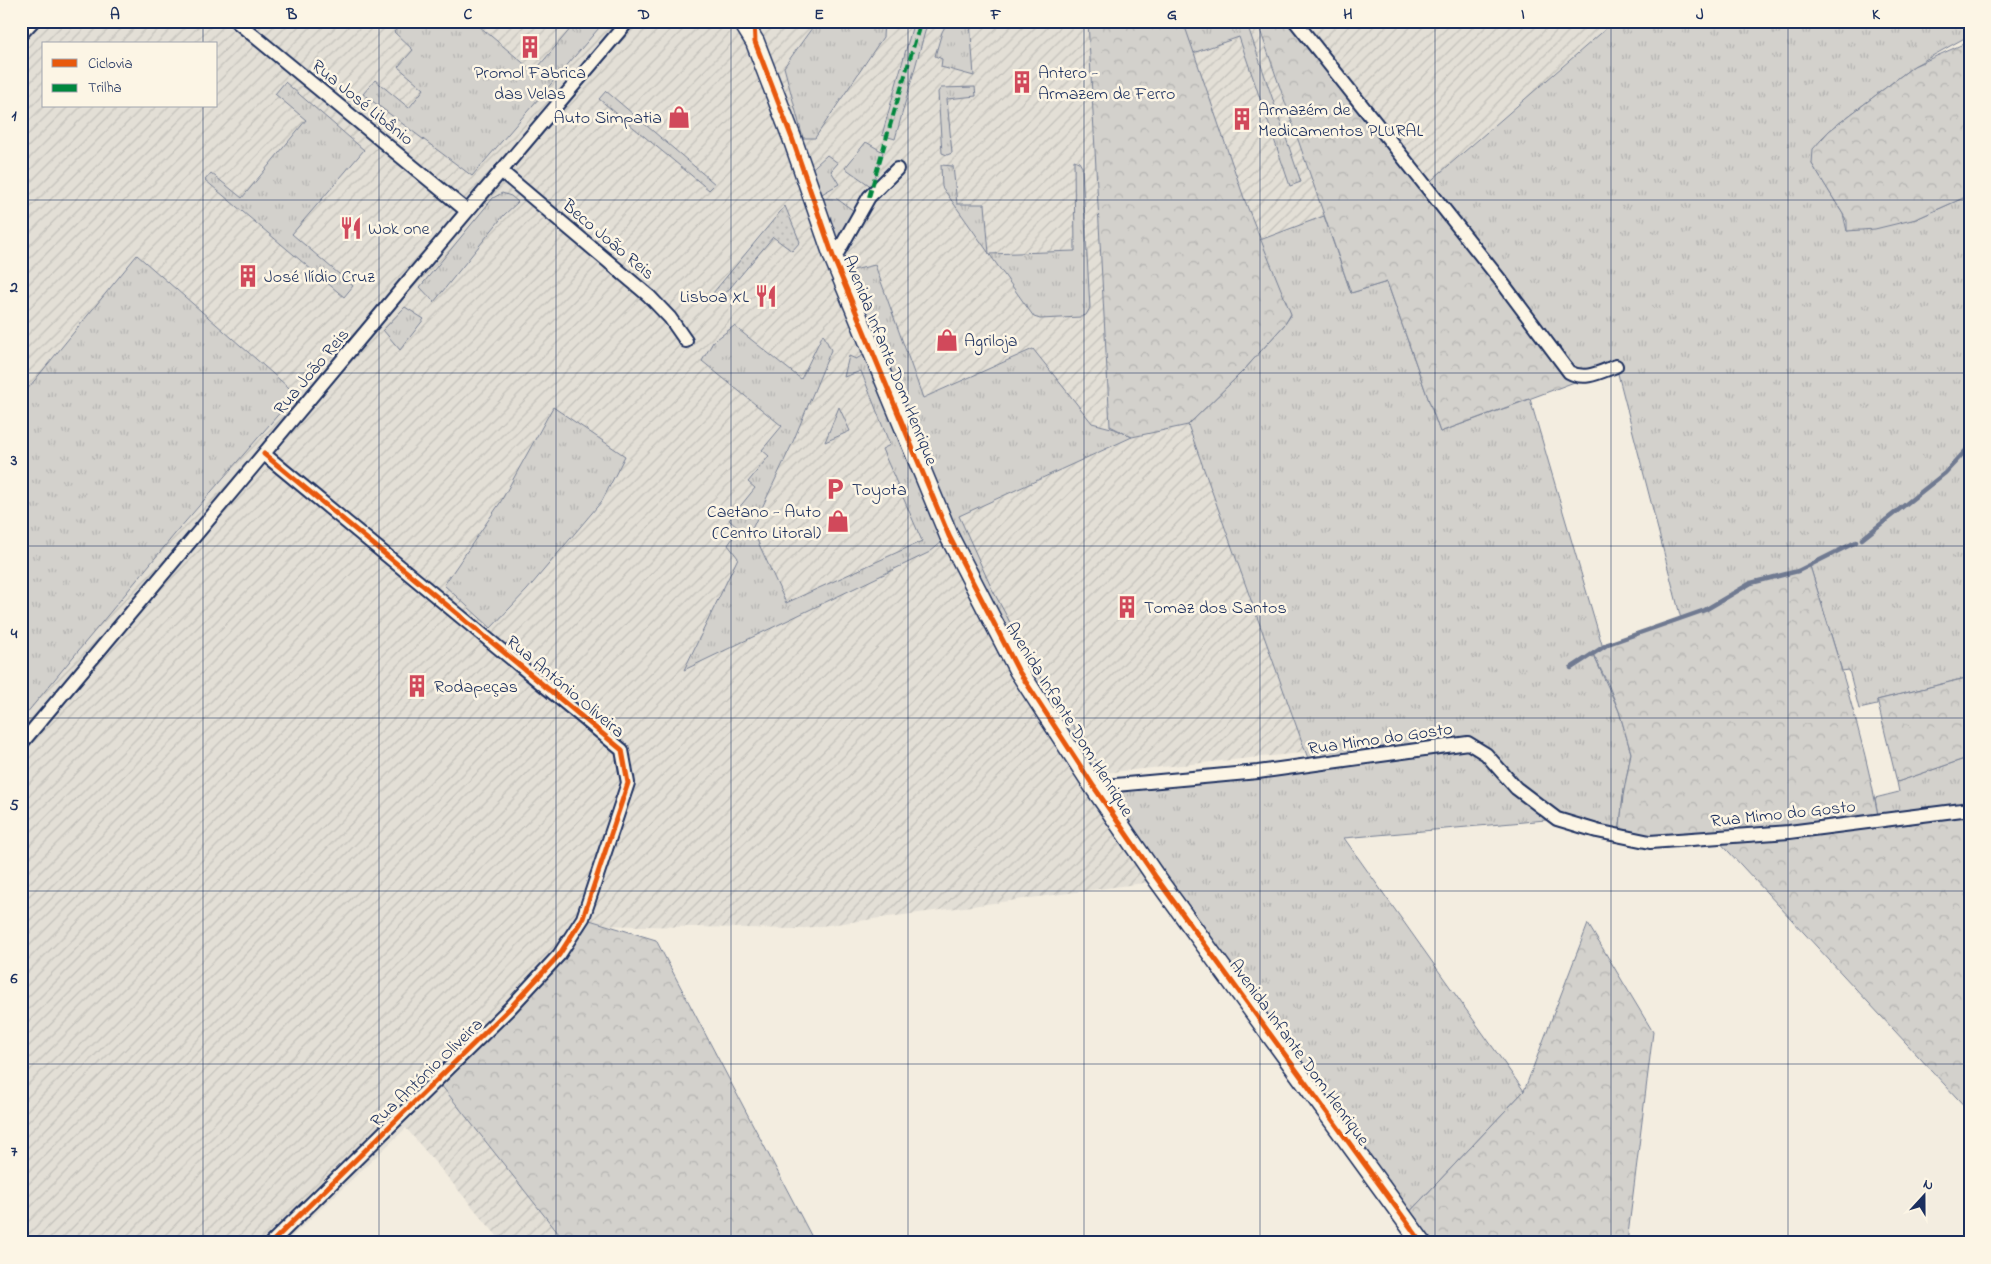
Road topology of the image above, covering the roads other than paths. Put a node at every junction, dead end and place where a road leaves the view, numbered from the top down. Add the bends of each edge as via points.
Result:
1 (33, 21) edge
2 (236, 21) edge
3 (628, 21) edge
4 (742, 21) edge
5 (754, 21) edge
6 (1294, 21) edge
7 (21, 34) edge
8 (755, 42) junction
9 (896, 169) dead end
10 (502, 171) junction
11 (468, 211) junction
12 (834, 259) junction
13 (686, 341) dead end
14 (1616, 366) dead end
15 (264, 454) junction
16 (21, 744) edge
17 (1094, 787) junction
18 (1970, 809) edge
19 (271, 1243) edge
20 (1422, 1243) edge

1 - 7 street
2 - 11 street, Rua José Libânio
3 - 10 street, Rua João Reis
4 - 8 main road
5 - 8 main road
6 - 14 street via 1502,281 1569,372 1588,377
8 - 12 main road, Avenida Infante Dom Henrique
9 - 12 street via 869,198
10 - 11 street, Rua João Reis
10 - 13 street, Beco João Reis via 649,296
11 - 15 street, Rua João Reis
12 - 17 main road, Avenida Infante Dom Henrique via 965,569 1018,670
15 - 16 street, Rua João Reis
15 - 19 street, Rua António Oliveira via 622,750 628,783 583,918 559,955 510,1008
17 - 18 street, Rua Mimo do Gosto via 1258,772 1468,743 1486,754 1516,788 1557,820 1650,842 1789,832
17 - 20 main road, Avenida Infante Dom Henrique

